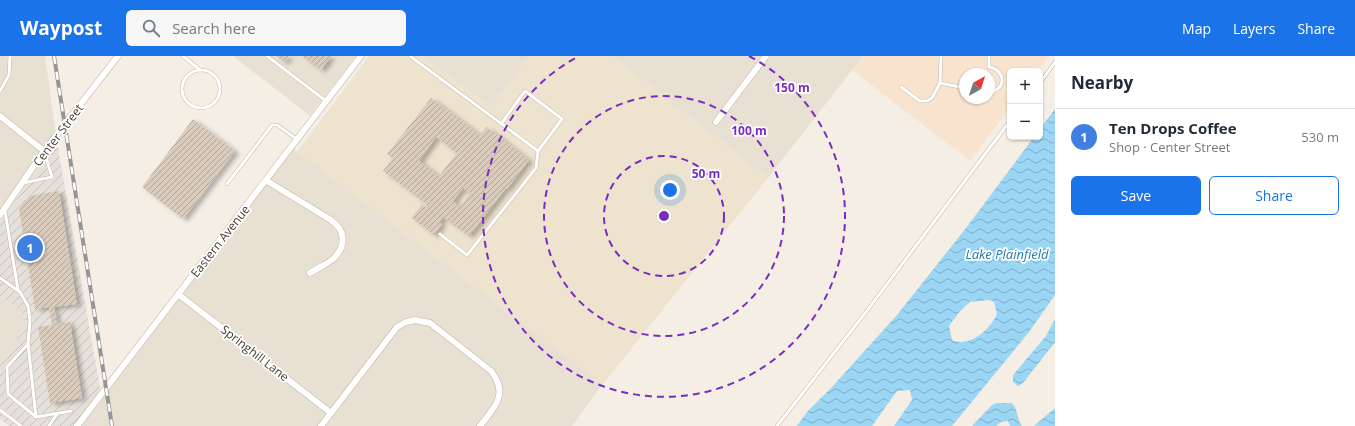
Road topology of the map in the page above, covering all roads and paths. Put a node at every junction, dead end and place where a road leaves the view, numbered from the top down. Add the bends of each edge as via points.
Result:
1 (10, 56) edge
2 (118, 56) edge
3 (183, 56) edge
4 (267, 56) edge
5 (361, 56) edge
6 (410, 56) edge
7 (766, 56) edge
8 (941, 56) edge
9 (989, 56) edge
10 (1055, 62) edge
11 (993, 68) edge
12 (995, 68) edge
13 (200, 70) junction
14 (1043, 79) edge
15 (940, 83) junction
16 (901, 87) dead end
17 (959, 87) edge
18 (995, 90) edge
19 (0, 91) edge
20 (327, 102) junction
21 (0, 116) edge
22 (716, 122) dead end
23 (501, 124) junction
24 (1007, 126) edge
25 (298, 140) junction
26 (44, 151) junction
27 (538, 151) junction
28 (267, 181) junction
29 (23, 183) junction
30 (227, 184) dead end
31 (4, 209) junction
32 (0, 215) edge
33 (440, 234) dead end
34 (310, 273) dead end
35 (0, 278) edge
36 (18, 290) junction
37 (178, 294) junction
38 (28, 344) junction
39 (0, 410) edge
40 (71, 412) dead end
41 (331, 412) junction
42 (57, 414) junction
43 (36, 417) junction
44 (21, 426) edge
45 (49, 426) edge
46 (77, 426) edge
47 (321, 426) edge
48 (480, 426) edge
49 (777, 426) edge

1 - 19 lane via 8,76
2 - 26 street, Center Street
3 - 13 lane
4 - 20 lane
5 - 20 street, Eastern Avenue
6 - 23 lane
7 - 22 street
8 - 15 lane
9 - 11 lane via 989,67
10 - 14 lane
12 - 18 lane via 1000,72 1002,81 999,88
13 - 13 lane via 187,76 182,90 185,100 198,108 203,108 216,102 220,88 214,74
15 - 16 lane via 932,98 927,101 920,101
15 - 17 lane
20 - 25 street, Eastern Avenue
21 - 26 street
23 - 27 lane
23 - 27 lane via 525,91 562,119
24 - 49 lane
25 - 28 street, Eastern Avenue
25 - 30 lane via 277,125 272,125
26 - 29 street, Center Street
26 - 29 lane via 52,177
27 - 33 lane via 536,168 468,255
28 - 34 street via 331,220 341,230 341,250 334,259
28 - 37 street, Eastern Avenue
29 - 31 street, Center Street
31 - 32 street, Center Street
31 - 36 lane
35 - 36 lane
36 - 38 lane via 28,306
37 - 41 street, Springhill Lane
37 - 46 street, Eastern Avenue
38 - 43 lane
38 - 43 lane via 7,367 8,394
39 - 44 lane
40 - 42 lane
41 - 47 street
41 - 48 street via 397,328 410,320 419,320 434,326 491,371 498,380 499,398 494,409
42 - 43 lane
42 - 45 lane

